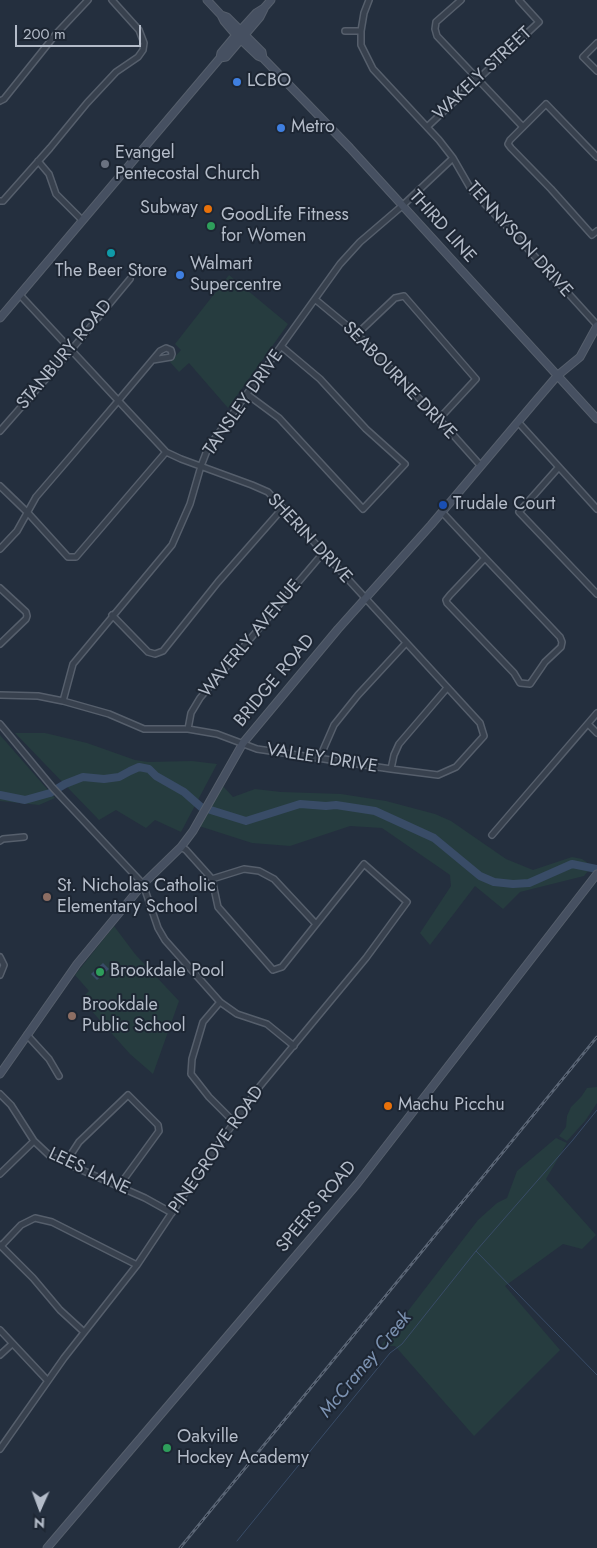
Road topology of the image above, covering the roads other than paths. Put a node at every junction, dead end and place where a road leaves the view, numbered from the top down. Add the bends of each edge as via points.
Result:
1 (88, 0) edge
2 (112, 0) edge
3 (208, 0) edge
4 (271, 0) edge
5 (370, 0) edge
6 (461, 0) edge
7 (519, 0) edge
8 (345, 31) dead end
9 (361, 31) junction
10 (241, 35) junction
11 (597, 43) edge
12 (597, 71) edge
13 (478, 80) junction
14 (0, 101) edge
15 (427, 127) junction
16 (523, 127) junction
17 (597, 157) edge
18 (453, 158) junction
19 (38, 161) junction
20 (0, 201) edge
21 (402, 206) junction
22 (82, 220) junction
23 (597, 231) edge
24 (130, 279) dead end
25 (20, 295) junction
26 (316, 300) junction
27 (0, 318) edge
28 (597, 326) edge
29 (358, 334) junction
30 (282, 347) junction
31 (72, 349) junction
32 (153, 360) dead end
33 (557, 376) junction
34 (248, 395) junction
35 (118, 401) junction
36 (439, 419) junction
37 (597, 419) edge
38 (518, 422) junction
39 (0, 431) edge
40 (166, 452) junction
41 (480, 465) junction
42 (201, 466) junction
43 (558, 468) junction
44 (0, 486) edge
45 (597, 508) edge
46 (282, 509) junction
47 (442, 512) junction
48 (28, 513) junction
49 (0, 549) edge
50 (323, 553) junction
51 (485, 558) junction
52 (0, 588) edge
53 (597, 594) edge
54 (364, 598) junction
55 (112, 616) junction
56 (406, 643) junction
57 (0, 644) edge
58 (447, 688) junction
59 (0, 695) edge
60 (63, 701) junction
61 (597, 713) edge
62 (0, 724) edge
63 (588, 724) junction
64 (188, 729) junction
65 (597, 733) edge
66 (484, 736) joint
67 (243, 743) junction
68 (320, 757) junction
69 (391, 769) junction
70 (492, 835) dead end
71 (24, 836) dead end
72 (0, 841) edge
73 (181, 847) junction
74 (597, 874) edge
75 (212, 879) junction
76 (143, 884) junction
77 (316, 924) junction
78 (0, 957) edge
79 (0, 976) edge
80 (220, 1002) junction
81 (27, 1035) junction
82 (294, 1046) junction
83 (0, 1074) edge
84 (59, 1076) dead end
85 (0, 1094) edge
86 (234, 1122) junction
87 (34, 1141) junction
88 (66, 1162) junction
89 (0, 1174) edge
90 (119, 1186) junction
91 (172, 1213) junction
92 (0, 1245) edge
93 (138, 1266) junction
94 (0, 1330) edge
95 (84, 1332) junction
96 (12, 1344) junction
97 (0, 1355) edge
98 (47, 1380) junction
99 (0, 1449) edge
100 (47, 1548) edge

1 - 14 street
2 - 19 street via 139,30 144,42 143,50 116,72
3 - 10 main road, THIRD LINE via 224,21
4 - 10 main road via 260,17
5 - 9 street
6 - 13 street via 436,22 435,29 437,36
7 - 13 street, WAKELY STREET via 539,22
8 - 9 street
9 - 15 street, TENNYSON DRIVE via 361,45 373,69
10 - 21 main road, THIRD LINE via 262,52 263,58
10 - 22 main road via 222,52
11 - 12 street via 583,57
13 - 15 street, WAKELY STREET
13 - 16 street
15 - 18 street, TENNYSON DRIVE
16 - 17 street via 546,104
16 - 23 street via 508,144 592,235
18 - 21 street, TANSLEY DRIVE
18 - 28 street, TENNYSON DRIVE via 472,191
19 - 20 street
19 - 22 street via 49,174 56,194
21 - 26 street, TANSLEY DRIVE via 360,242 340,264
21 - 33 main road, THIRD LINE
22 - 25 main road
24 - 31 street, STANBURY ROAD
25 - 27 main road
25 - 31 street, SHERIN DRIVE
26 - 29 street, SEABOURNE DRIVE
26 - 30 street, TANSLEY DRIVE
28 - 33 main road, BRIDGE ROAD via 580,357
29 - 36 street, SEABOURNE DRIVE
29 - 36 street via 396,298 404,296 476,379
30 - 34 street, TANSLEY DRIVE
30 - 34 street via 320,379 366,429 405,464 363,509 280,418
31 - 35 street, SHERIN DRIVE
31 - 39 street, STANBURY ROAD
32 - 35 street
33 - 37 main road, THIRD LINE
33 - 38 main road, BRIDGE ROAD
34 - 42 street, TANSLEY DRIVE via 208,448
35 - 40 street, SHERIN DRIVE
35 - 48 street via 36,497
36 - 41 street, SEABOURNE DRIVE
38 - 41 main road, BRIDGE ROAD
38 - 43 street
40 - 42 street, SHERIN DRIVE
40 - 48 street via 76,557 68,557
41 - 47 main road, BRIDGE ROAD
42 - 46 street, SHERIN DRIVE via 268,492
42 - 55 street, TANSLEY DRIVE via 190,504 172,545
43 - 45 street
43 - 53 street via 519,512
44 - 48 street
46 - 50 street, SHERIN DRIVE
46 - 55 street via 163,651 156,654 148,652
47 - 51 street
47 - 54 main road, BRIDGE ROAD
48 - 49 street via 17,532
50 - 54 street, SHERIN DRIVE
50 - 64 street, WAVERLY AVENUE via 200,698 191,713
51 - 51 street via 446,603 520,683 530,684 545,662 561,647 561,640
52 - 57 street via 27,616
54 - 56 street, SHERIN DRIVE
54 - 67 main road, BRIDGE ROAD
55 - 60 street, TANSLEY DRIVE via 72,664
56 - 58 street, SHERIN DRIVE
56 - 68 street via 334,725
58 - 66 street, SHERIN DRIVE via 480,723
58 - 69 street via 399,744
59 - 60 street, VALLEY DRIVE via 38,696
60 - 64 street, VALLEY DRIVE via 144,729
61 - 63 street
62 - 76 street via 53,788
63 - 65 street
63 - 70 street
64 - 67 street, VALLEY DRIVE
66 - 69 street, VALLEY DRIVE via 448,772 438,775
67 - 68 street, VALLEY DRIVE via 257,749
67 - 73 main road, BRIDGE ROAD
68 - 69 street, VALLEY DRIVE
71 - 72 street
73 - 75 street
73 - 76 main road, BRIDGE ROAD
74 - 100 main road, SPEERS ROAD via 357,1184
75 - 77 street via 244,868 259,871 274,879
75 - 77 street via 218,907 273,970 282,967
76 - 80 street via 165,940
76 - 81 main road, BRIDGE ROAD via 77,964
77 - 82 street, PINEGROVE ROAD via 364,864 408,902
78 - 79 street via 4,965
80 - 82 street via 237,1014 267,1024
80 - 86 street via 203,1022 191,1074
81 - 83 main road, BRIDGE ROAD
81 - 84 street via 49,1059
82 - 86 street, PINEGROVE ROAD
85 - 87 street, LEES LANE
86 - 91 street, PINEGROVE ROAD
87 - 88 street, LEES LANE via 50,1156
87 - 89 street
88 - 90 street, LEES LANE
88 - 90 street via 79,1142 128,1095 158,1125 159,1131
90 - 91 street, LEES LANE
91 - 93 street, PINEGROVE ROAD
92 - 93 street via 20,1225 35,1218 52,1222
92 - 95 street
93 - 95 street, PINEGROVE ROAD
94 - 96 street
95 - 98 street, PINEGROVE ROAD
96 - 97 street
96 - 98 street
98 - 99 street, PINEGROVE ROAD

